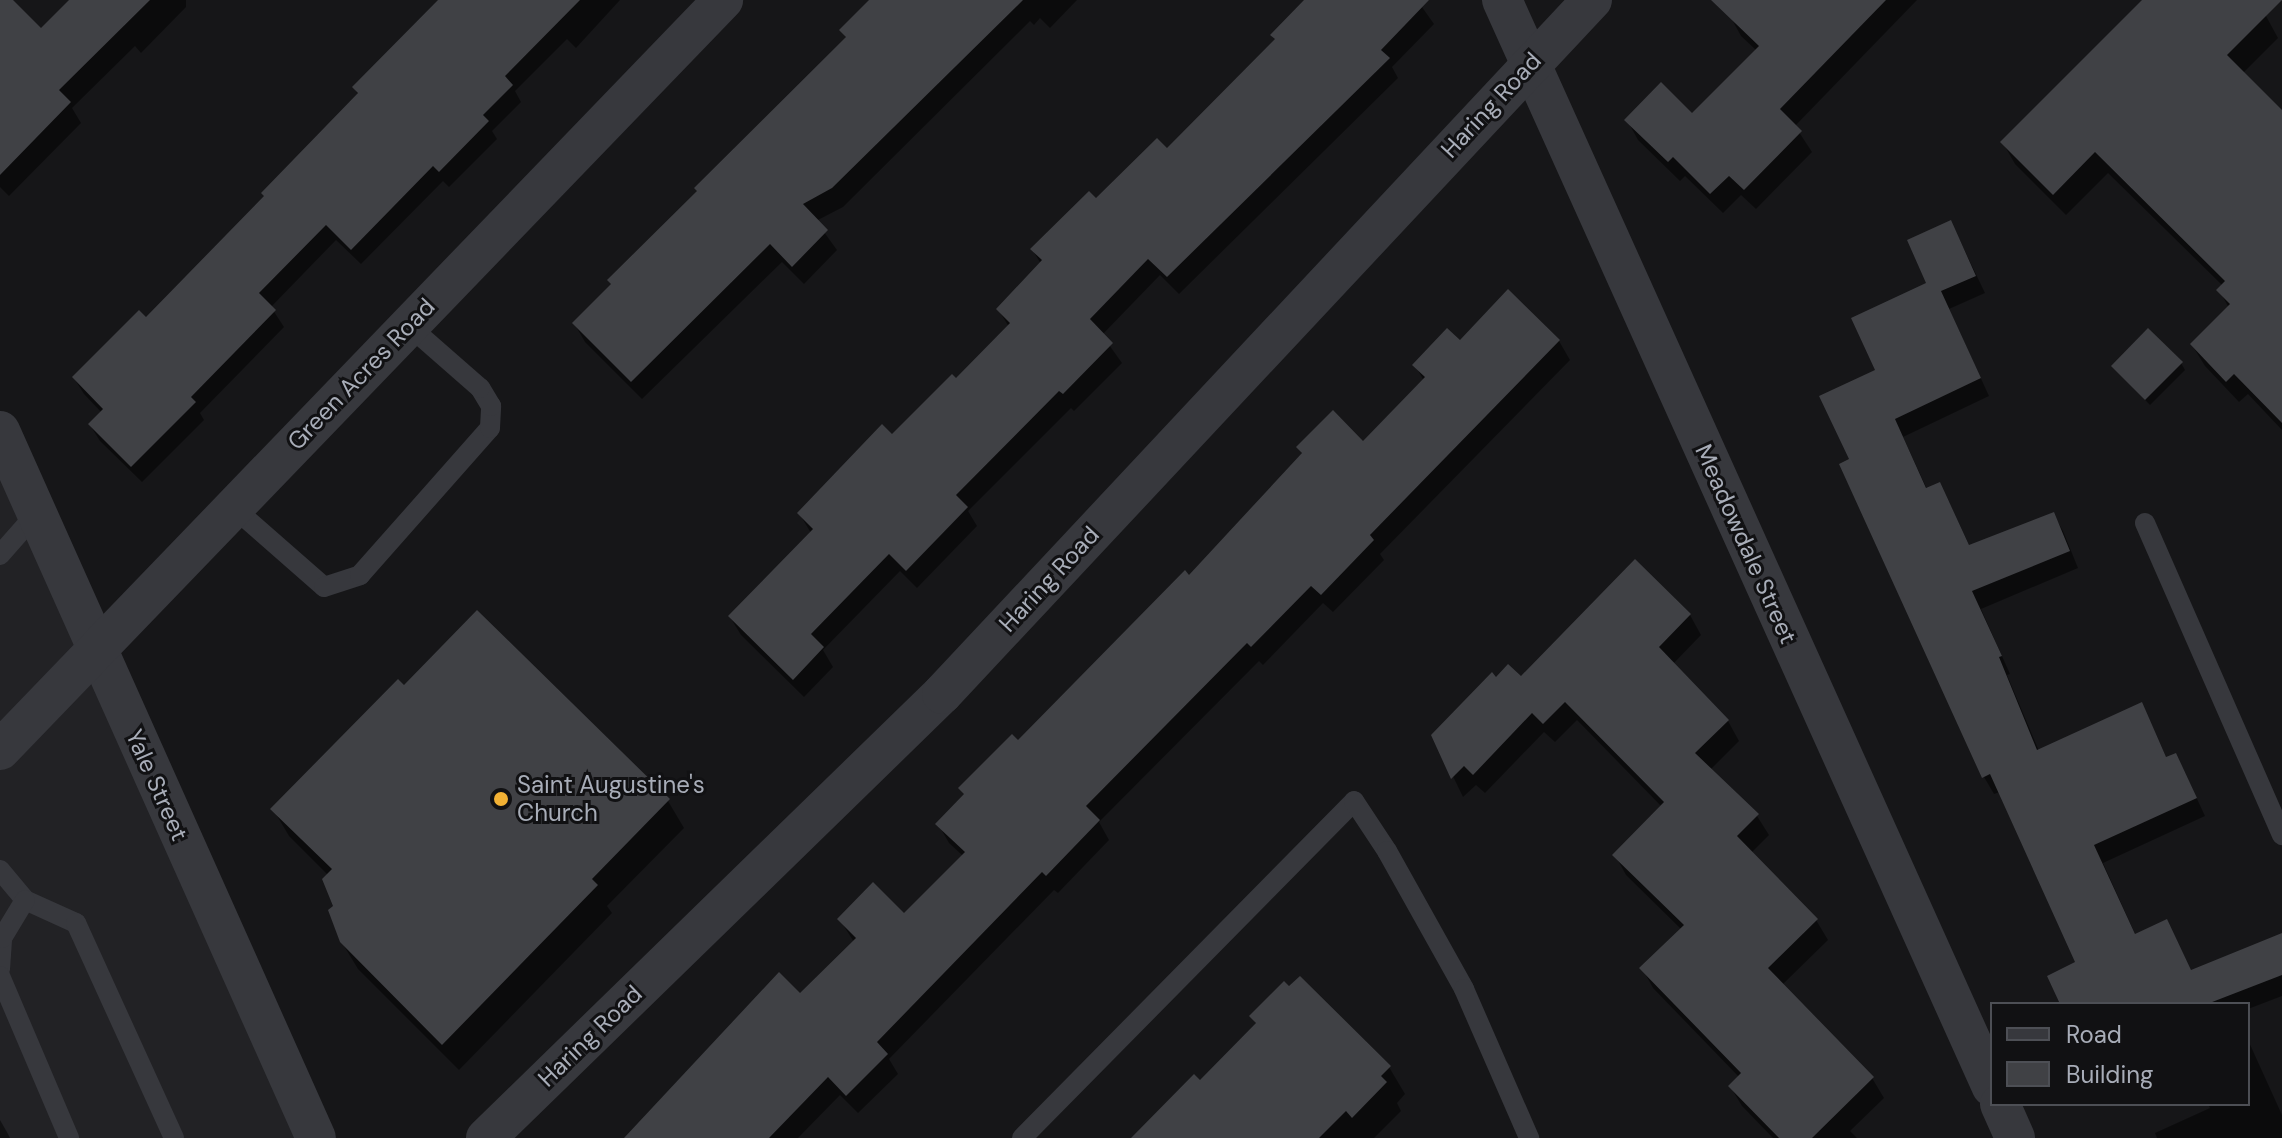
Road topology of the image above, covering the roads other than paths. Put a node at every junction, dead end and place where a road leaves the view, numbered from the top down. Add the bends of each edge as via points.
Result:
1 (723, 0) edge
2 (1502, 0) edge
3 (1592, 0) edge
4 (1529, 64) junction
5 (408, 325) junction
6 (0, 431) edge
7 (233, 507) junction
8 (36, 514) junction
9 (2145, 523) dead end
10 (0, 555) edge
11 (95, 648) junction
12 (0, 750) edge
13 (2282, 835) edge
14 (0, 870) edge
15 (25, 900) junction
16 (0, 969) edge
17 (0, 976) edge
18 (1990, 1083) edge
19 (2001, 1106) edge
20 (69, 1138) edge
21 (174, 1138) edge
22 (316, 1138) edge
23 (486, 1138) edge
24 (1022, 1138) edge
25 (1529, 1138) edge
26 (2015, 1138) edge

1 - 5 street, Green Acres Road
2 - 4 street, Meadowdale Street
3 - 4 street, Haring Road
4 - 18 street, Meadowdale Street
4 - 23 street, Haring Road via 942,694
5 - 7 street, Green Acres Road
5 - 7 lane via 480,388 491,406 490,428 360,575 324,587
6 - 8 street, Yale Street
7 - 11 street, Green Acres Road
8 - 10 lane
8 - 11 street, Yale Street
9 - 13 lane
11 - 12 street, Green Acres Road
11 - 22 street, Yale Street
14 - 15 lane
15 - 16 lane via 2,938
15 - 21 lane via 76,923
17 - 20 lane
19 - 26 street
24 - 25 lane via 1354,801 1464,989

